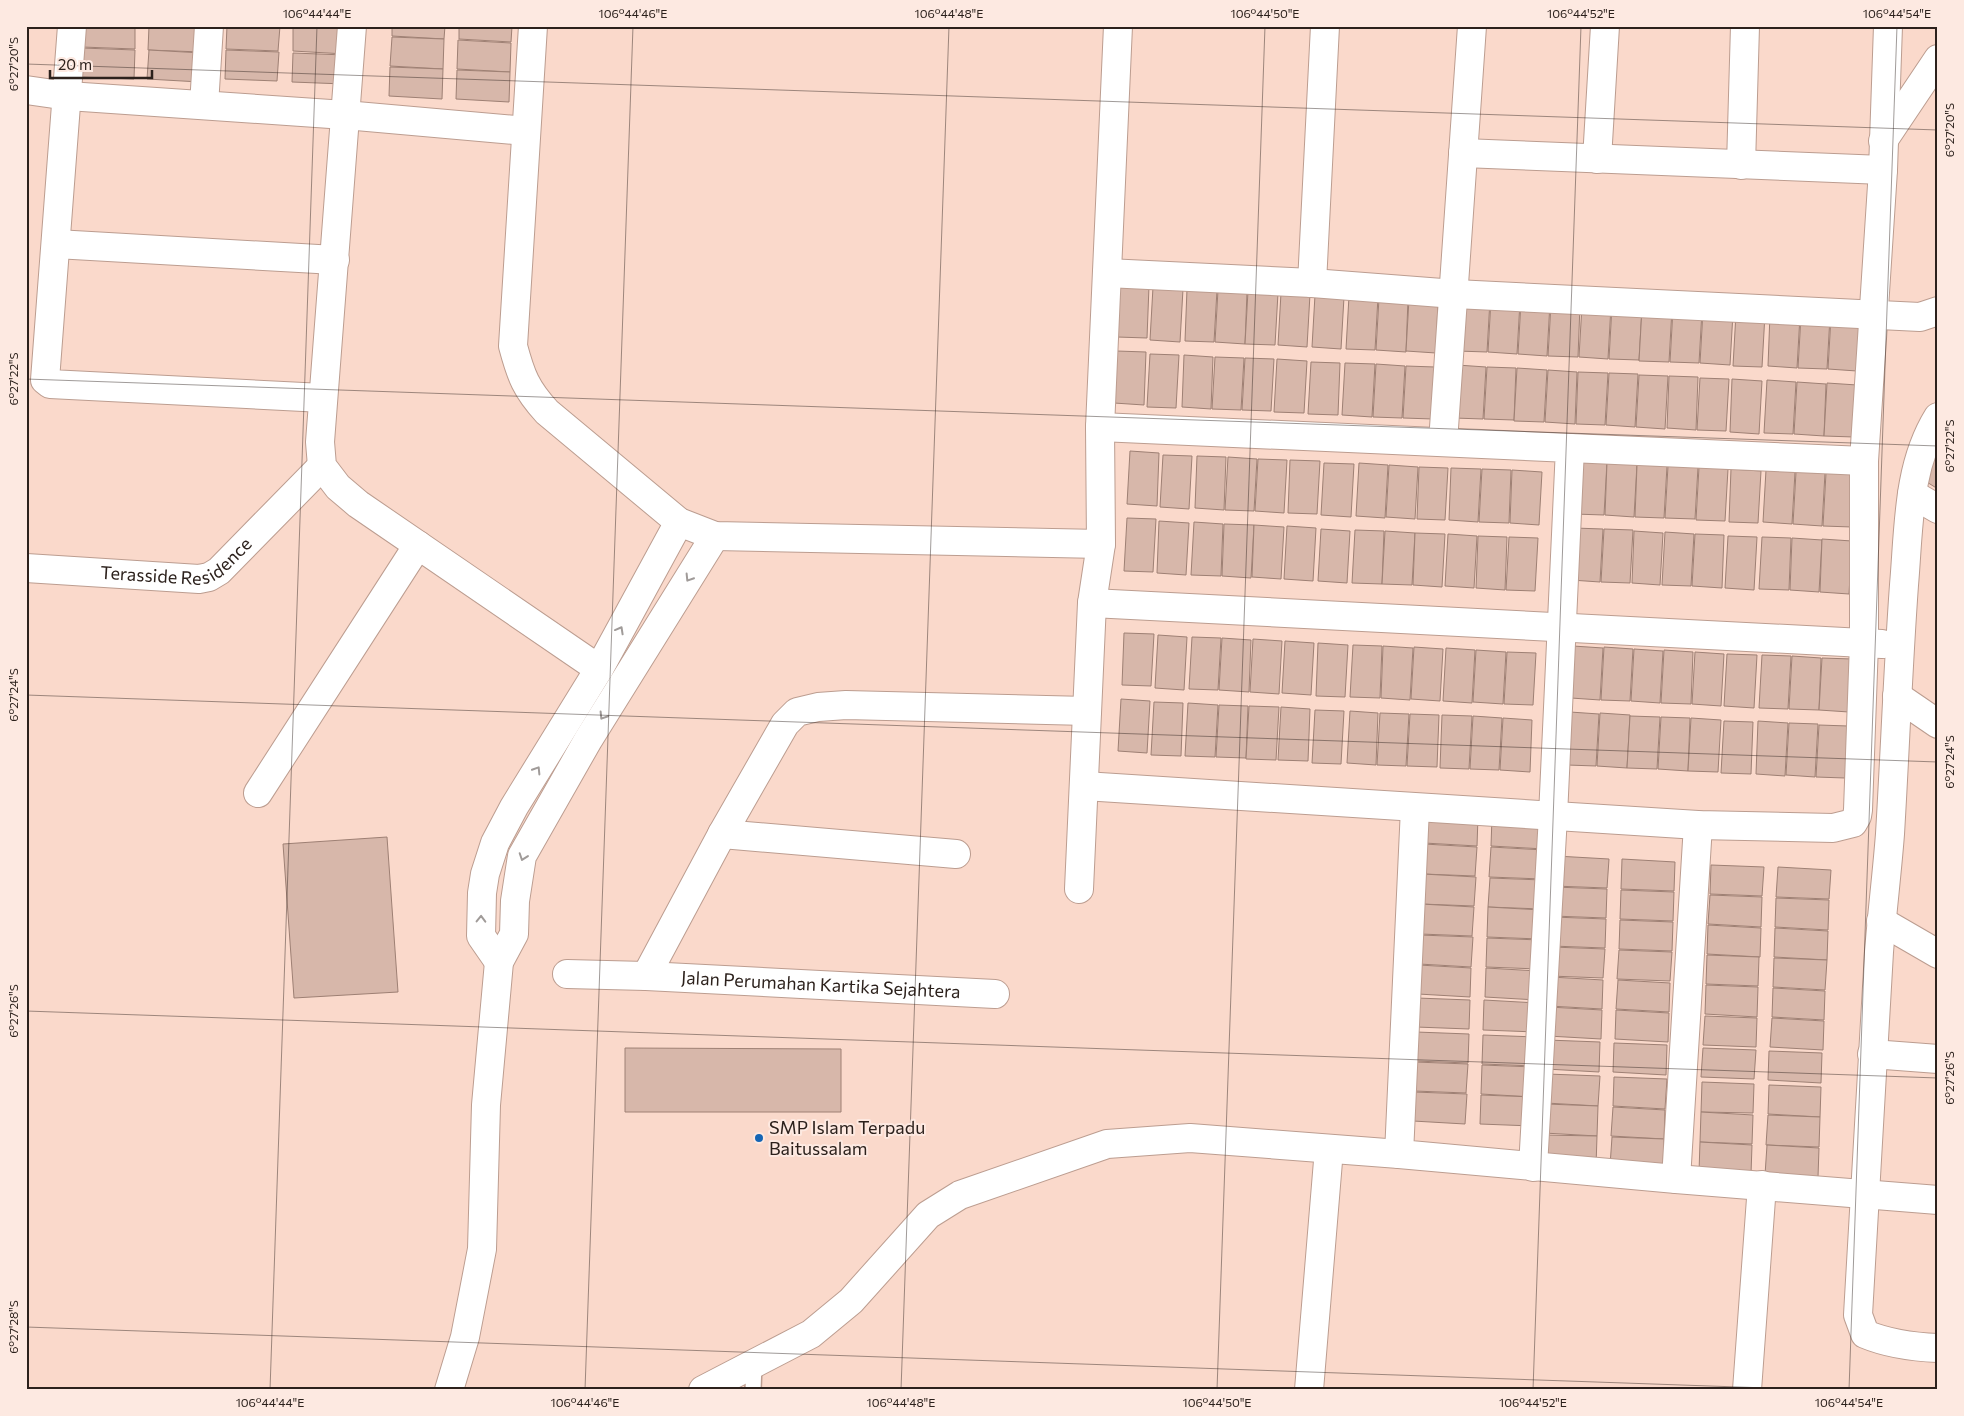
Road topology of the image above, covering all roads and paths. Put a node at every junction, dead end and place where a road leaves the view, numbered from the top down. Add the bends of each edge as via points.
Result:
1 (72, 26) edge
2 (209, 26) edge
3 (352, 26) edge
4 (533, 26) edge
5 (1118, 26) edge
6 (1326, 26) edge
7 (1472, 26) edge
8 (1605, 26) edge
9 (1745, 26) edge
10 (1888, 26) edge
11 (1938, 59) edge
12 (26, 90) edge
13 (68, 96) junction
14 (204, 105) junction
15 (345, 115) junction
16 (526, 131) junction
17 (1883, 141) junction
18 (1463, 153) junction
19 (1597, 159) junction
20 (1740, 165) junction
21 (1883, 170) junction
22 (56, 244) junction
23 (335, 260) junction
24 (1107, 273) junction
25 (1312, 283) junction
26 (1454, 294) junction
27 (1938, 311) edge
28 (1873, 315) junction
29 (323, 398) junction
30 (1938, 418) edge
31 (1100, 426) junction
32 (1442, 442) junction
33 (1570, 448) junction
34 (1864, 461) junction
35 (322, 466) junction
36 (1912, 494) junction
37 (1938, 509) edge
38 (679, 522) junction
39 (715, 536) junction
40 (1101, 544) junction
41 (418, 545) junction
42 (26, 568) edge
43 (1092, 603) junction
44 (1562, 628) junction
45 (1864, 642) junction
46 (1900, 646) junction
47 (599, 669) junction
48 (1897, 696) junction
49 (1087, 711) junction
50 (1938, 724) edge
51 (1084, 786) junction
52 (258, 793) dead end
53 (1415, 808) junction
54 (1553, 816) junction
55 (1698, 826) junction
56 (722, 834) junction
57 (956, 854) dead end
58 (1079, 889) dead end
59 (1881, 920) junction
60 (1938, 954) edge
61 (498, 962) junction
62 (568, 974) dead end
63 (646, 976) junction
64 (995, 994) dead end
65 (1872, 1054) junction
66 (1938, 1059) edge
67 (1329, 1149) junction
68 (1400, 1154) junction
69 (1533, 1166) junction
70 (1676, 1180) junction
71 (1762, 1185) junction
72 (1864, 1193) junction
73 (1938, 1200) edge
74 (1938, 1348) edge
75 (754, 1377) edge
76 (449, 1390) edge
77 (703, 1390) edge
78 (1309, 1390) edge
79 (1747, 1390) edge

1 - 13 street
2 - 14 street
3 - 15 street
4 - 16 street
5 - 24 street
6 - 25 street
7 - 18 street
8 - 19 street
9 - 20 street
10 - 17 street
11 - 17 street
12 - 13 street
13 - 14 street
13 - 22 street
14 - 15 street
15 - 16 street
15 - 23 street
16 - 38 street via 513,346 520,372 531,394 547,412
17 - 21 street
18 - 19 street
18 - 26 street
19 - 20 street
20 - 21 street
21 - 28 street
22 - 23 street
22 - 29 street via 44,376 50,384
23 - 29 street
24 - 25 street
24 - 31 street
25 - 26 street
26 - 28 street
26 - 32 street
27 - 28 street via 1920,317
28 - 34 street
29 - 35 street
30 - 36 street via 1930,429 1916,465
31 - 32 street
31 - 40 street
32 - 33 street
33 - 34 street
33 - 44 street
34 - 45 street
35 - 41 street via 338,487 358,504
35 - 42 street, Terasside Residence via 219,571 209,577 198,579
36 - 37 street
36 - 46 street
38 - 39 street
47 -> 38 street
39 - 40 street
39 -> 61 street via 588,740 522,856 514,934
40 - 43 street
41 - 47 street
41 - 52 street
43 - 44 street
43 - 49 street
44 - 45 street
44 - 54 street
45 - 46 street
45 - 55 street via 1858,810 1853,823 1833,828
46 - 48 street
61 -> 47 street via 481,936 482,893 495,843
48 - 50 street
48 - 59 street
49 - 51 street
49 - 56 street via 846,705 797,712 786,724
51 - 53 street
51 - 58 street
53 - 54 street
53 - 68 street
54 - 55 street
54 - 69 street
55 - 70 street
56 - 57 street
56 - 63 street
59 - 60 street
59 - 65 street
61 - 76 street via 486,1105 482,1249 465,1337
62 - 63 street, Jalan Perumahan Kartika Sejahtera
63 - 64 street, Jalan Perumahan Kartika Sejahtera
65 - 66 street
65 - 72 street
67 - 68 street
67 - 75 street via 1190,1138 1107,1144 960,1195 928,1215 851,1301
67 - 78 street
68 - 69 street
69 - 70 street
70 - 71 street
71 - 72 street
71 - 79 street
72 - 73 street
72 - 74 street via 1858,1315 1865,1334 1883,1342
75 - 77 street

